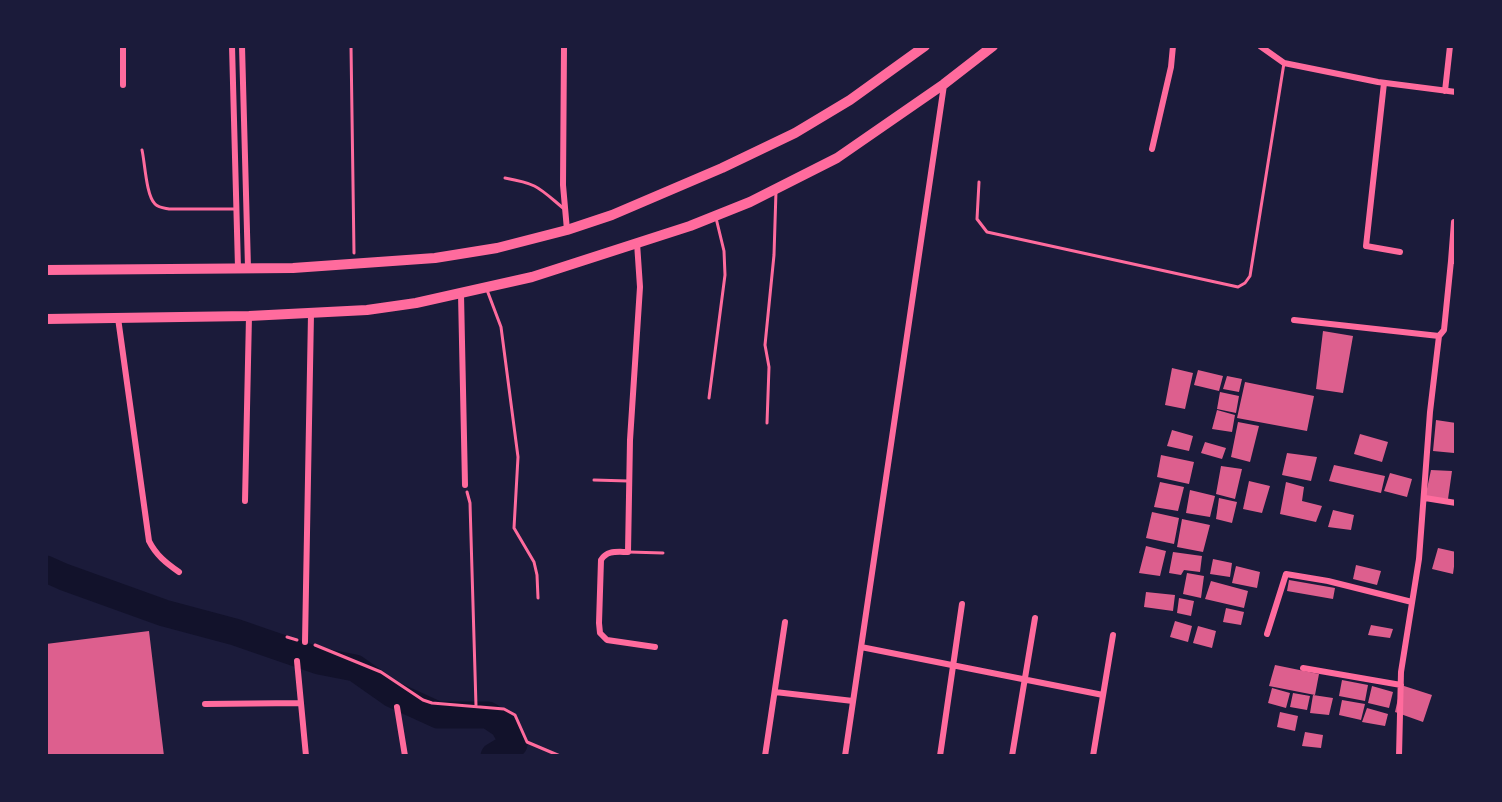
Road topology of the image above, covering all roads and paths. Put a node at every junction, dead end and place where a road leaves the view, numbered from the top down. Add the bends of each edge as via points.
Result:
1 (123, 46) edge
2 (232, 46) edge
3 (242, 46) edge
4 (351, 46) edge
5 (564, 46) edge
6 (925, 46) edge
7 (993, 46) edge
8 (1173, 46) edge
9 (1260, 46) edge
10 (1450, 46) edge
11 (1284, 63) junction
12 (1384, 83) junction
13 (945, 84) junction
14 (123, 85) dead end
15 (1445, 91) junction
16 (1455, 92) edge
17 (1152, 149) dead end
18 (142, 150) dead end
19 (505, 178) dead end
20 (980, 182) dead end
21 (776, 189) junction
22 (237, 209) junction
23 (565, 210) junction
24 (715, 216) junction
25 (1454, 222) dead end
26 (567, 230) junction
27 (637, 243) junction
28 (1400, 252) dead end
29 (1453, 261) edge
30 (354, 264) junction
31 (243, 268) junction
32 (46, 270) edge
33 (486, 288) junction
34 (461, 294) junction
35 (311, 314) junction
36 (249, 316) junction
37 (118, 317) junction
38 (46, 319) edge
39 (1294, 320) dead end
40 (1439, 336) junction
41 (709, 398) dead end
42 (767, 423) dead end
43 (594, 480) dead end
44 (629, 481) junction
45 (465, 485) joint
46 (1425, 498) junction
47 (245, 501) dead end
48 (1455, 503) edge
49 (628, 552) junction
50 (663, 553) dead end
51 (179, 572) dead end
52 (538, 598) dead end
53 (1412, 602) junction
54 (962, 604) dead end
55 (1035, 618) dead end
56 (785, 622) dead end
57 (1268, 634) dead end
58 (1113, 635) dead end
59 (287, 637) dead end
60 (305, 642) junction
61 (655, 647) dead end
62 (861, 647) junction
63 (297, 661) dead end
64 (953, 666) junction
65 (1303, 668) dead end
66 (1025, 680) junction
67 (1401, 685) junction
68 (775, 692) junction
69 (1103, 695) junction
70 (854, 701) junction
71 (300, 702) junction
72 (205, 704) dead end
73 (476, 706) junction
74 (398, 707) dead end
75 (306, 756) edge
76 (405, 756) edge
77 (560, 756) edge
78 (765, 756) edge
79 (845, 756) edge
80 (939, 756) edge
81 (1012, 756) edge
82 (1093, 756) edge
83 (1399, 756) edge

1 - 14 street
2 - 22 street
3 - 31 street
4 - 30 path
5 - 23 street
6 - 26 main road via 850,100 795,133 700,177
7 - 13 main road
8 - 17 street
9 - 11 street
10 - 15 street
11 - 12 street
11 - 20 lane via 1250,276 1238,287 987,232 977,219
12 - 15 street
12 - 28 street via 1366,246
13 - 21 main road via 837,158
13 - 62 street
15 - 16 street
18 - 22 lane via 153,203 169,209
19 - 23 lane via 540,187
21 - 24 main road
21 - 42 lane via 765,345 769,367
22 - 31 street
23 - 26 street
24 - 27 main road
24 - 41 lane via 724,251 725,275
25 - 29 street
26 - 30 main road via 497,248 435,258
27 - 33 main road
27 - 44 street via 640,287
29 - 40 street via 1444,330
30 - 31 main road
31 - 32 main road
33 - 34 main road
33 - 52 lane via 501,327 518,457 514,528 534,562
34 - 35 main road
34 - 45 street
35 - 36 main road
35 - 60 street
36 - 37 main road
36 - 47 street
37 - 38 main road
37 - 51 street via 149,541 162,560
39 - 40 street
40 - 46 street
43 - 44 lane
44 - 49 street
45 - 73 path via 470,503
46 - 48 street
46 - 53 street
49 - 50 lane
49 - 61 street via 610,552 601,560 600,633 607,640
53 - 57 street via 1286,574
53 - 67 street
54 - 64 street
55 - 66 street
56 - 68 street
58 - 69 street
59 - 60 path
60 - 73 path via 381,672 432,704
62 - 64 street
62 - 70 street
63 - 71 street
64 - 66 street
64 - 80 street
65 - 67 street
66 - 69 street
66 - 81 street
67 - 83 street
68 - 70 street
68 - 78 street
69 - 82 street
70 - 79 street
71 - 72 street
71 - 75 street
73 - 77 path via 504,709 515,716 527,742
74 - 76 street

